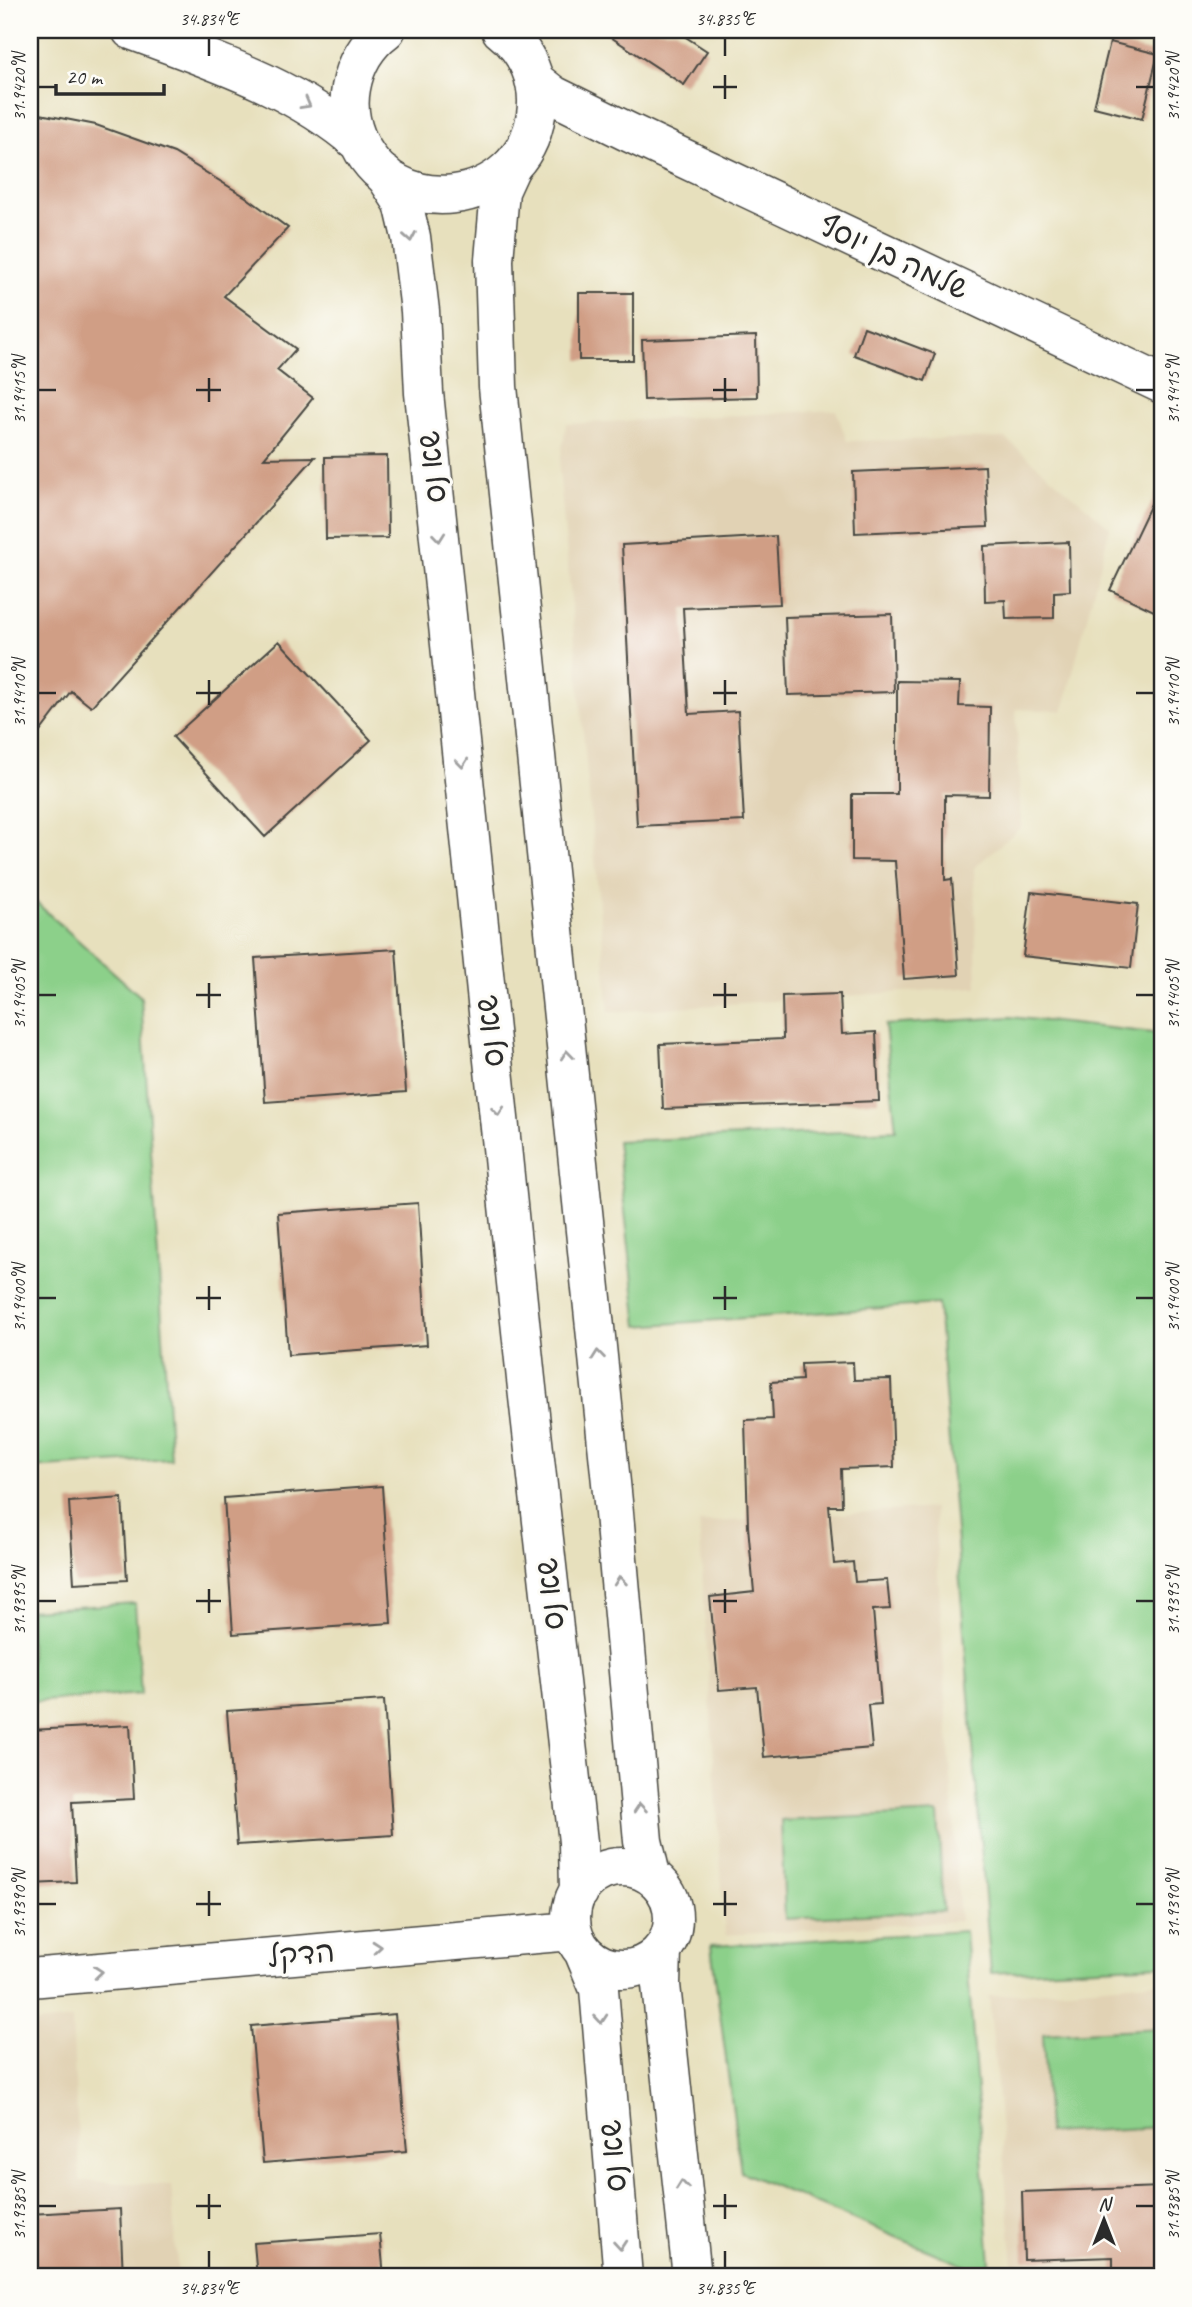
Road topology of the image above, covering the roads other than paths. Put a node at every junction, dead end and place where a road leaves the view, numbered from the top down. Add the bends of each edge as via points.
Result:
1 (131, 30) edge
2 (345, 30) edge
3 (353, 30) edge
4 (386, 30) edge
5 (501, 30) edge
6 (531, 57) edge
7 (626, 131) junction
8 (359, 144) junction
9 (515, 162) junction
10 (385, 175) junction
11 (1162, 384) edge
12 (650, 1875) junction
13 (579, 1892) junction
14 (578, 1942) junction
15 (662, 1951) junction
16 (30, 1978) edge
17 (623, 2277) edge
18 (692, 2277) edge

1 -> 8 street via 274,86 338,124
2 - 3 street
4 - 8 street via 368,47 353,77 350,111
5 - 6 street, שלמה בן יוסף
6 - 7 street, שלמה בן יוסף via 553,95
6 - 9 street via 536,112 528,144
7 - 9 street, שלמה בן יוסף via 589,125 566,128
7 - 11 street, שלמה בן יוסף
8 - 10 street
9 - 10 street, שלמה בן יוסף via 483,187 450,195 415,191
12 -> 9 street via 643,1841 613,1502 498,387 494,260 500,191
10 -> 13 street, שא נס via 403,203 420,310 424,393 578,1842
12 - 13 street via 620,1867 589,1879
12 - 15 street via 672,1902 671,1936
13 - 14 street via 573,1904
14 - 15 street via 598,1964 615,1969 632,1969
16 -> 14 street, הדקל
14 -> 17 street, שא נס via 599,1989
18 -> 15 street via 661,1985

